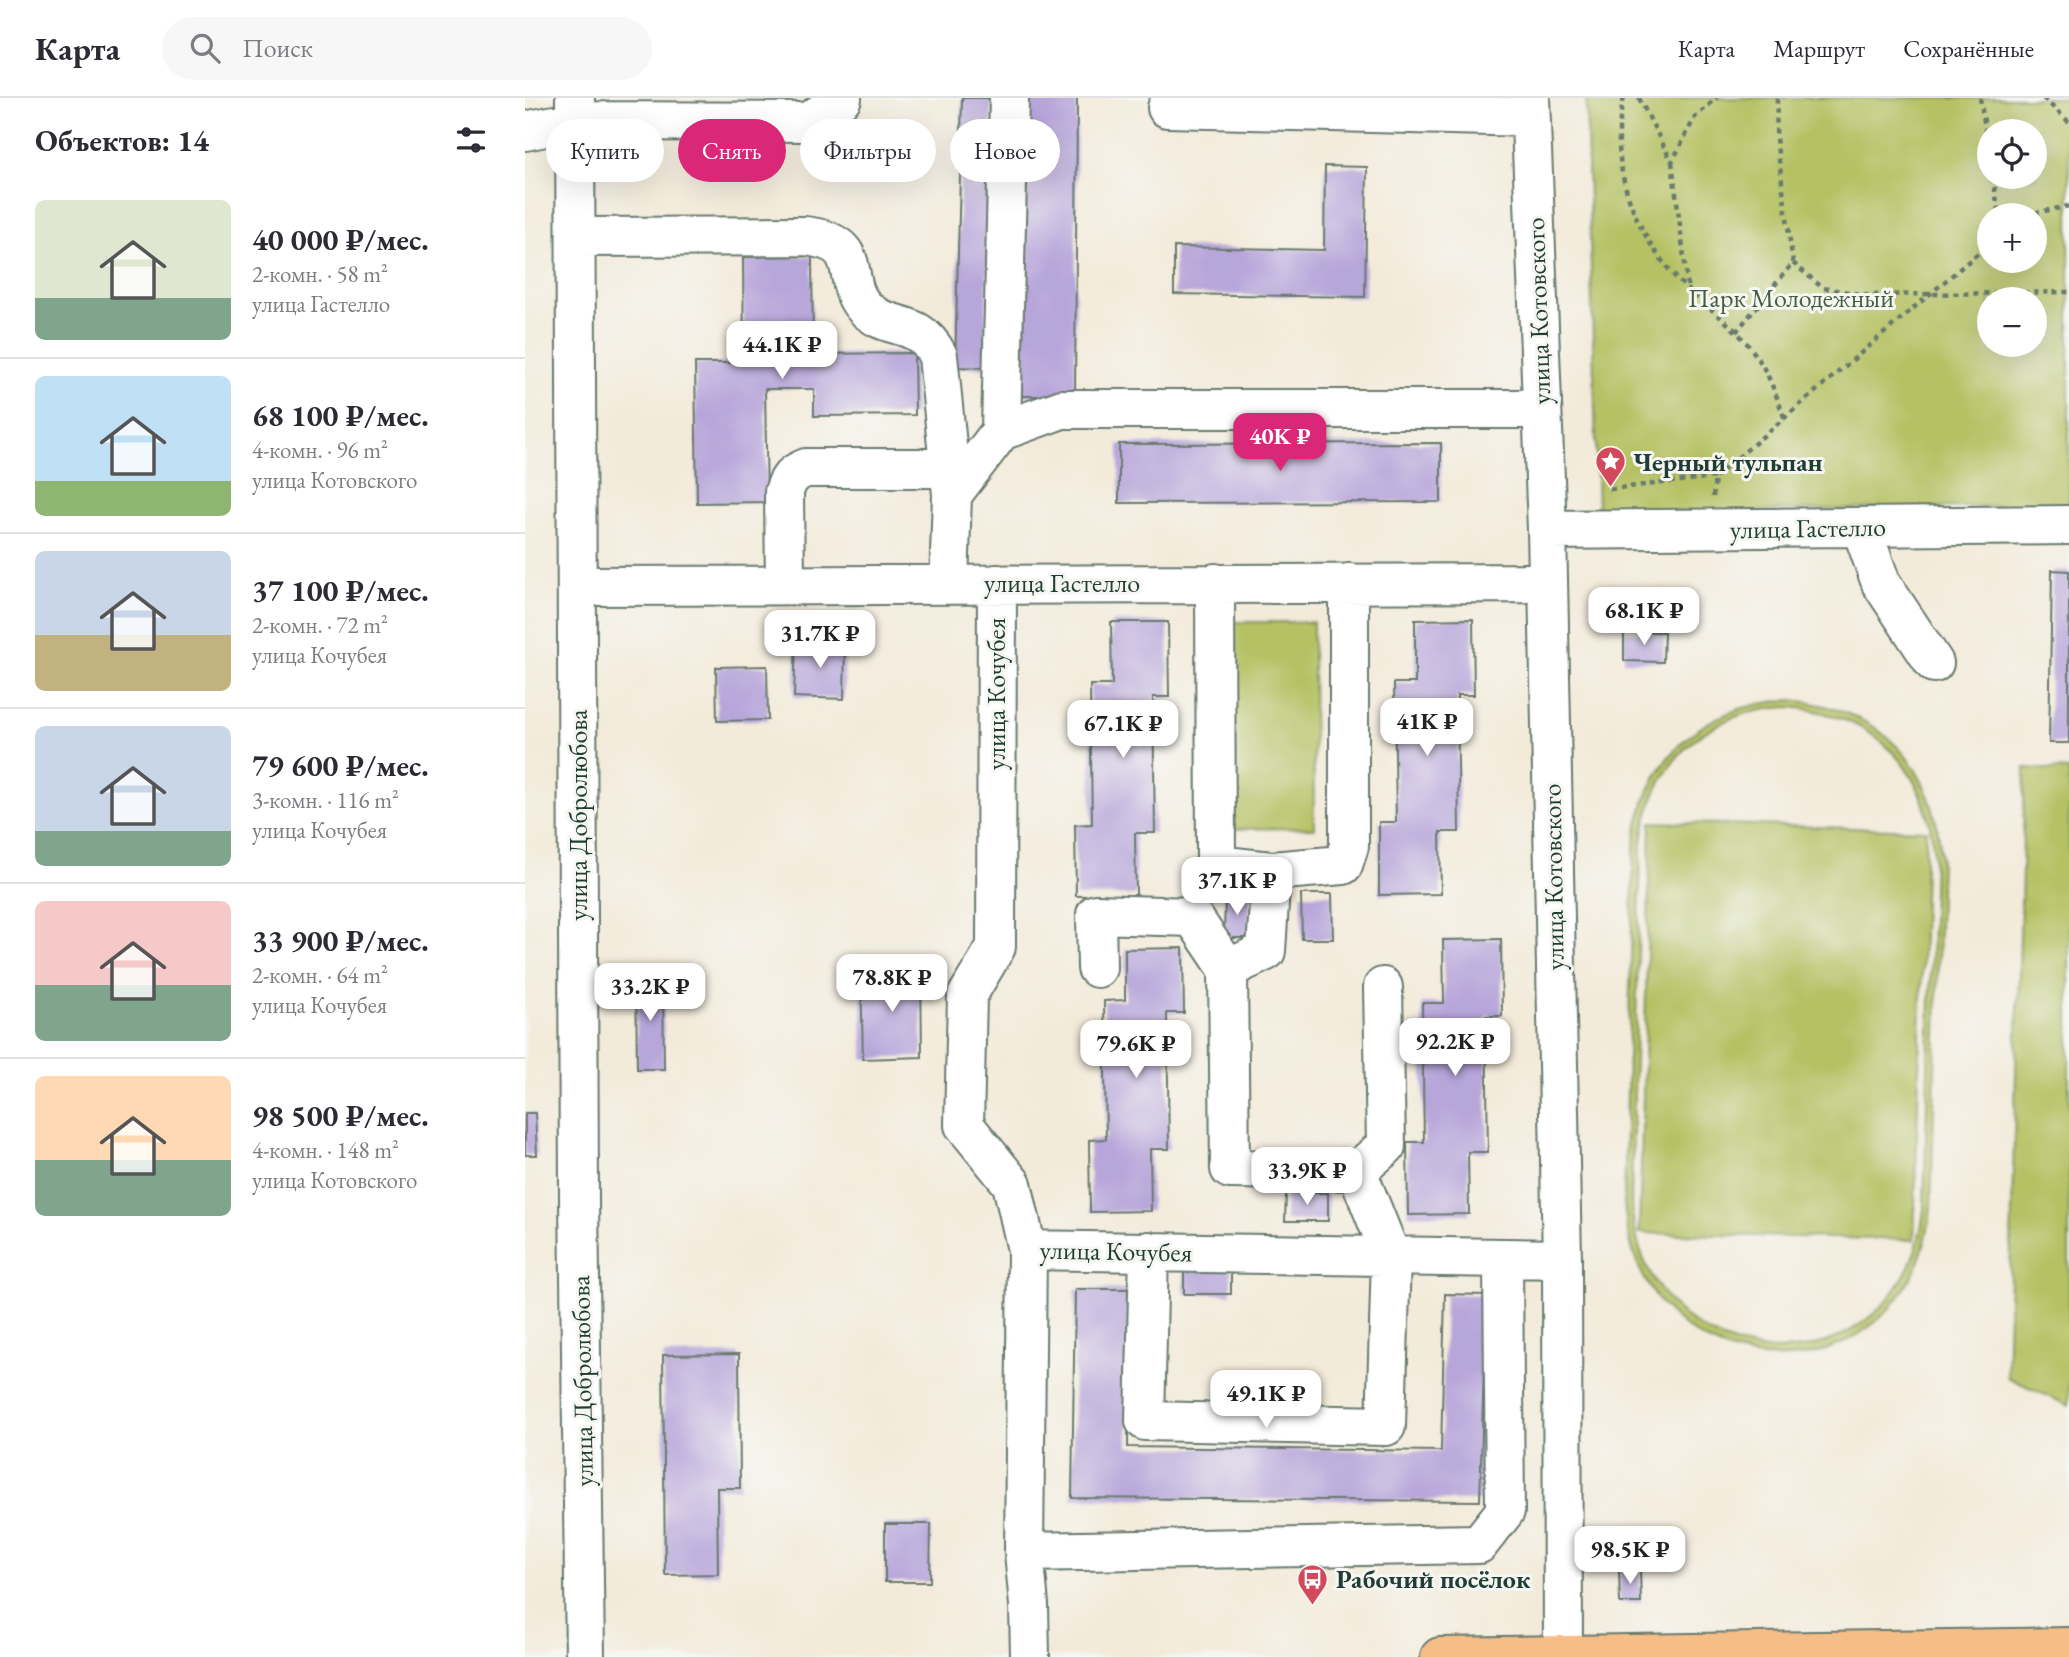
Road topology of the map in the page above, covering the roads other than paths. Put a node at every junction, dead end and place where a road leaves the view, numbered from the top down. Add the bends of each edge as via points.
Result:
1 (842, 98) edge
2 (1009, 98) edge
3 (1530, 107) edge
4 (1167, 108) dead end
5 (575, 110) edge
6 (525, 131) edge
7 (576, 237) junction
8 (1542, 409) junction
9 (1000, 431) junction
10 (950, 481) junction
11 (2069, 525) edge
12 (1861, 527) junction
13 (1547, 530) junction
14 (785, 583) junction
15 (1215, 583) junction
16 (1349, 583) junction
17 (1547, 583) junction
18 (949, 584) junction
19 (997, 584) junction
20 (578, 586) junction
21 (1934, 663) dead end
22 (1271, 871) junction
23 (1097, 968) dead end
24 (1228, 969) junction
25 (1383, 987) dead end
26 (1357, 1171) junction
27 (1027, 1250) junction
28 (1149, 1251) junction
29 (1391, 1256) junction
30 (1562, 1259) junction
31 (1503, 1260) junction
32 (1024, 1552) junction
33 (2069, 1647) edge
34 (1563, 1656) edge
35 (585, 1657) edge
36 (1030, 1657) edge
37 (1440, 1657) edge

1 - 5 street via 809,122
2 - 9 street
3 - 4 street
3 - 8 street, улица Котовского
5 - 6 street
5 - 7 street, улица Добролюбова
7 - 10 street via 805,236 831,243 850,262 862,305 878,317 913,328 932,346 941,370
7 - 20 street, улица Добролюбова
8 - 9 street via 1062,409
8 - 13 street, улица Котовского
9 - 10 street
10 - 14 street via 806,468 796,472 785,492
10 - 18 street
11 - 12 street, улица Гастелло
12 - 13 street, улица Гастелло
12 - 21 street via 1881,583
13 - 17 street, улица Котовского
14 - 18 street, улица Гастелло
14 - 20 street, улица Гастелло
15 - 16 street, улица Гастелло
15 - 19 street, улица Гастелло
15 - 22 street via 1216,865
16 - 17 street, улица Гастелло
16 - 22 street via 1349,846 1343,865
17 - 30 street, улица Котовского
18 - 19 street, улица Гастелло
19 - 27 street, улица Кочубея via 996,947 967,996 964,1125 1012,1184
20 - 35 street, улица Добролюбова
22 - 24 street via 1266,951
23 - 24 street via 1096,914 1193,917
24 - 26 street via 1230,1169
25 - 26 street via 1386,1146
26 - 29 street
27 - 28 street, улица Кочубея
27 - 32 street
28 - 29 street, улица Кочубея
28 - 29 street via 1145,1421 1387,1426
29 - 31 street, улица Кочубея
30 - 31 street, улица Кочубея
30 - 34 street, улица Котовского
31 - 32 street via 1505,1511 1479,1544
32 - 36 street
33 - 34 main road
34 - 37 main road

